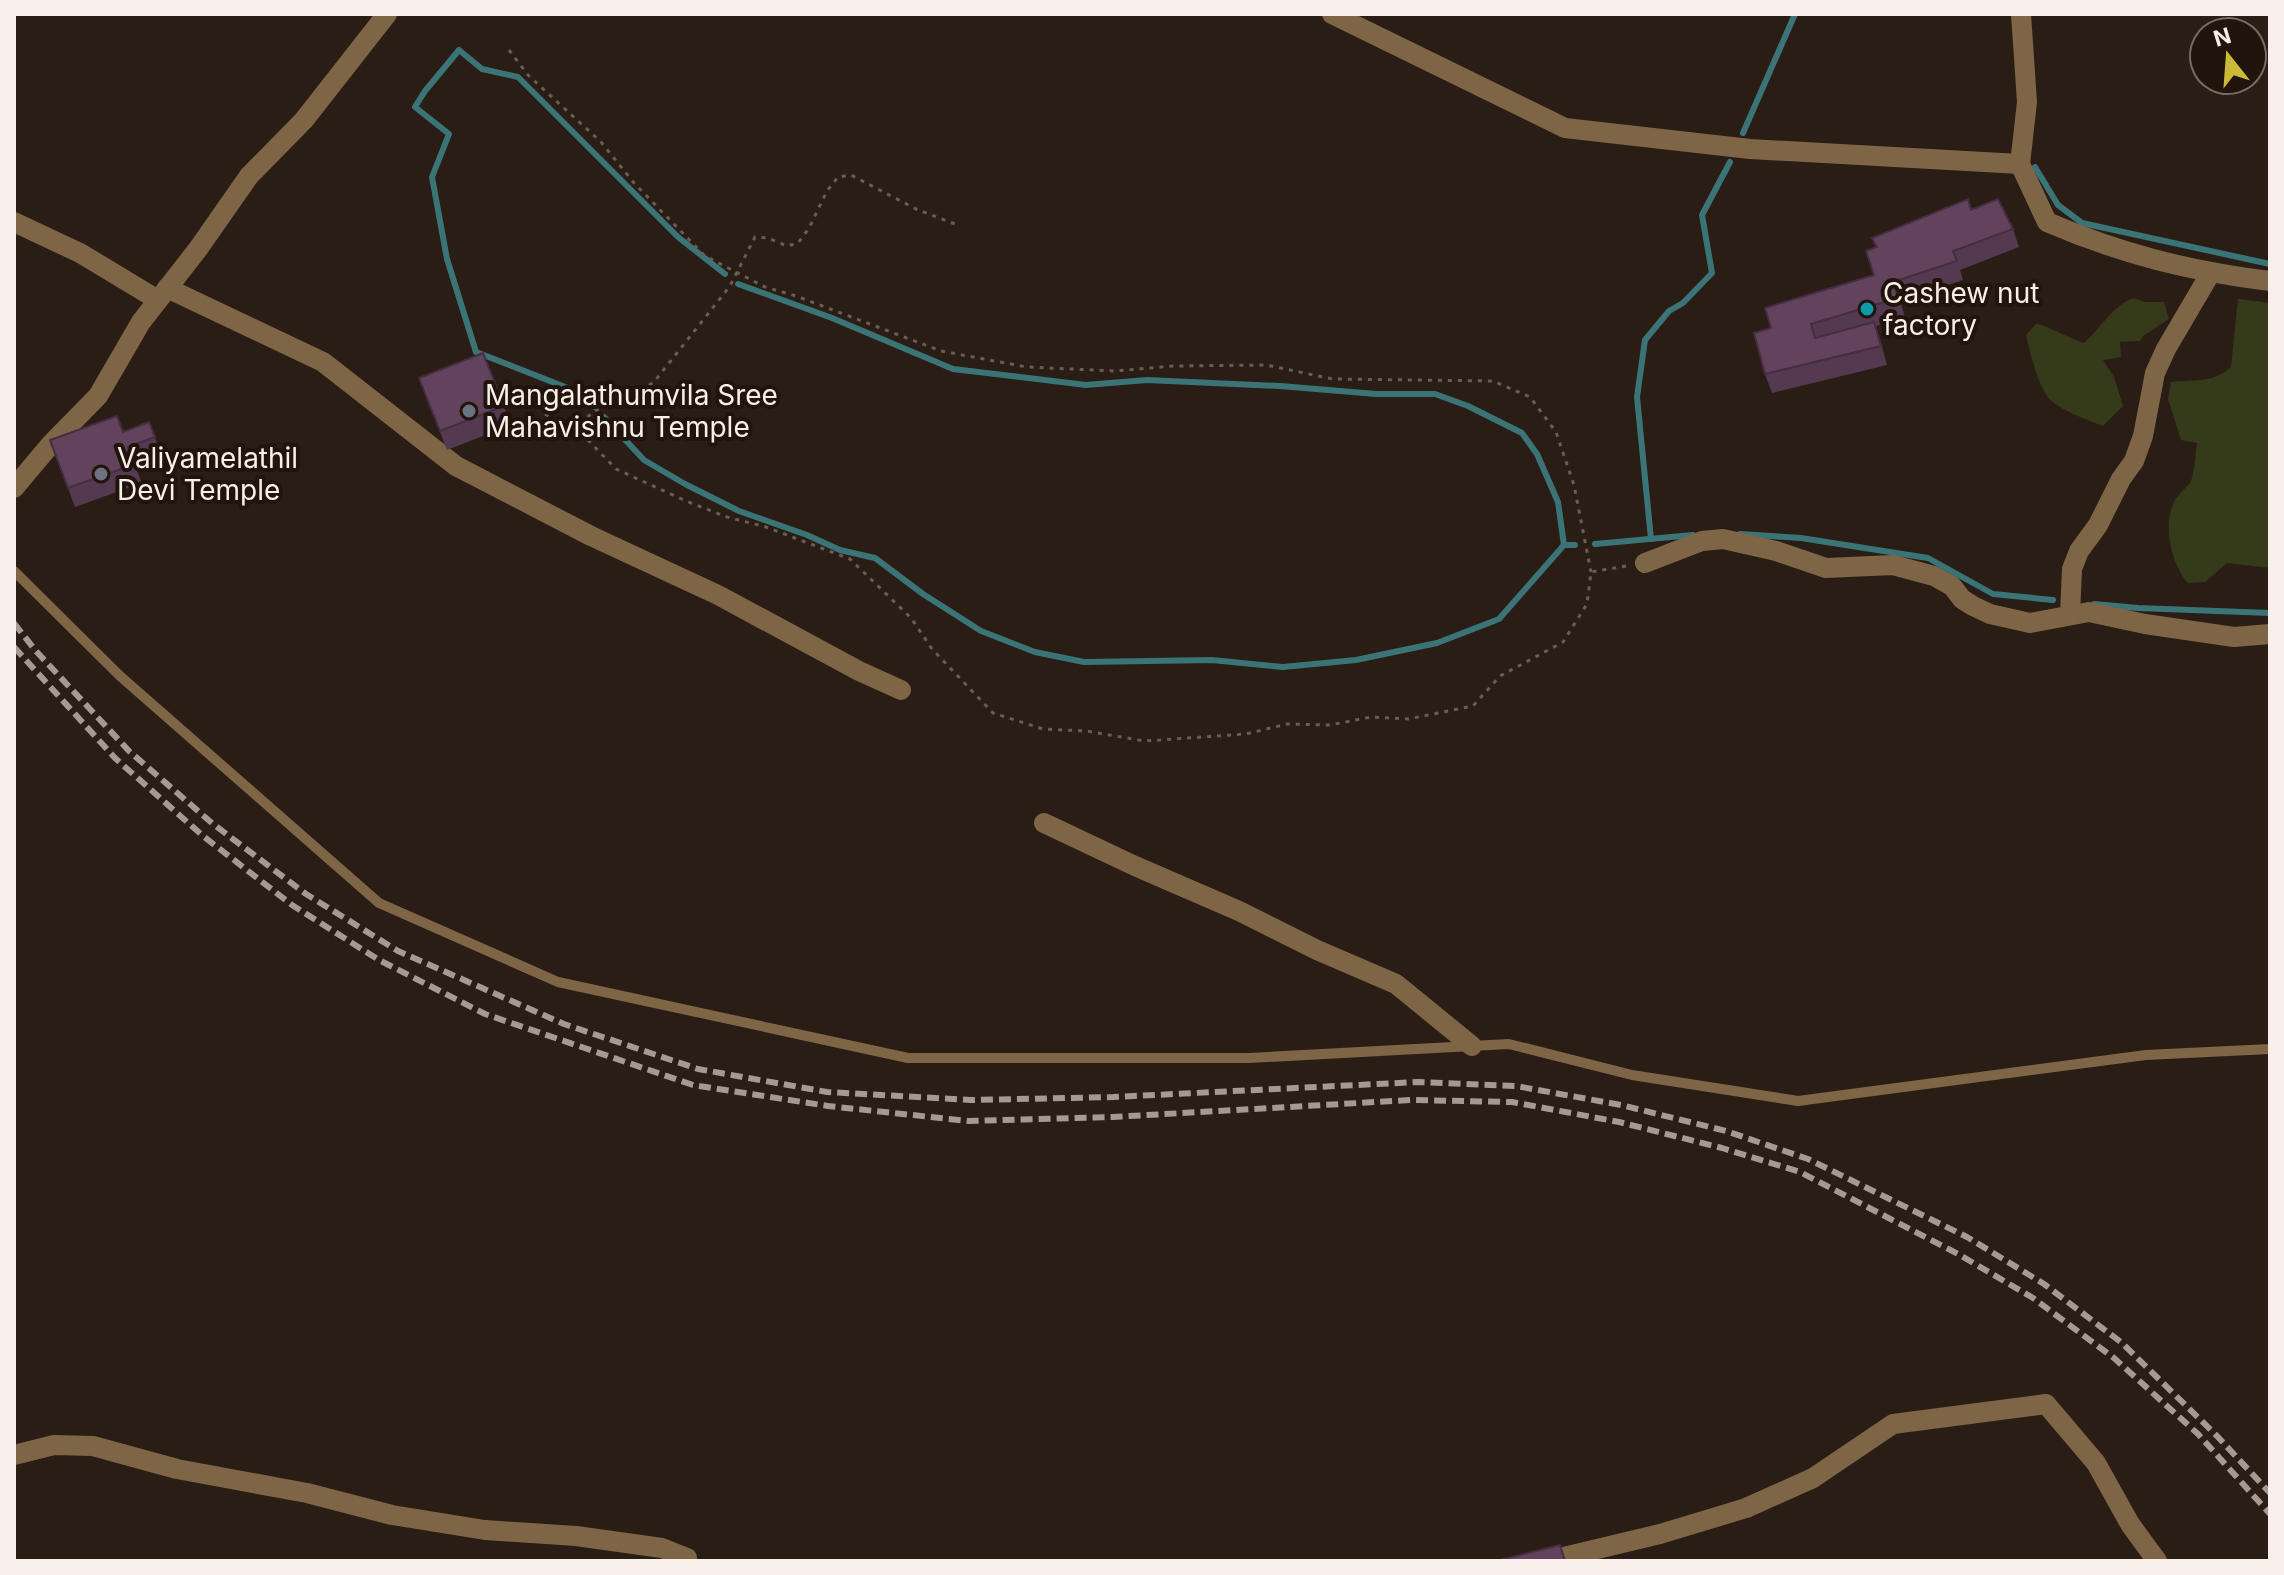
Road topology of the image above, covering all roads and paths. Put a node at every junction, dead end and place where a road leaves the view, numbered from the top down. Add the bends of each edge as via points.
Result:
1 (387, 14) edge
2 (1332, 14) edge
3 (2021, 14) edge
4 (509, 50) dead end
5 (2020, 164) junction
6 (14, 222) edge
7 (960, 226) dead end
8 (736, 274) junction
9 (2210, 274) junction
10 (2270, 281) edge
11 (163, 294) junction
12 (545, 414) dead end
13 (573, 431) junction
14 (14, 488) edge
15 (1645, 563) joint
16 (14, 571) edge
17 (1591, 572) junction
18 (2070, 615) junction
19 (2270, 634) edge
20 (901, 690) dead end
21 (1044, 823) dead end
22 (1472, 1046) junction
23 (2270, 1049) edge
24 (15, 1451) edge
25 (687, 1561) edge
26 (1547, 1561) edge
27 (2157, 1561) edge

1 - 11 street via 304,120 249,176
2 - 5 street via 1565,128 1750,149
3 - 5 street via 2027,102
4 - 8 path via 705,256
5 - 9 street via 2047,222 2101,245
6 - 11 street
7 - 8 path via 851,175 838,177 798,243 787,246 755,237
8 - 13 path via 654,382 594,411
8 - 17 path via 941,351 1027,367 1115,371 1266,365 1333,379 1493,381 1530,397 1556,432 1574,485
9 - 10 street
9 - 18 street via 2155,373 2134,461 2079,551 2072,569
11 - 14 street via 98,396
11 - 20 street via 323,362 456,466
12 - 13 path
13 - 17 path via 616,469 727,517 850,559 911,618 932,649 993,713 1043,729 1145,741 1246,734 1287,724 1408,719 1473,706 1500,676 1563,642 1587,604
15 - 17 path
15 - 18 street via 1702,541 1723,539 1826,568 1893,565 1934,576 1973,606 2030,623
16 - 22 lane via 120,676 379,903 558,982 908,1058 1249,1058
18 - 19 street via 2089,612 2234,637
21 - 22 street via 1396,984
22 - 23 lane via 1509,1044 1632,1075 1798,1101 2146,1055
24 - 25 street via 93,1446 392,1515 662,1548
26 - 27 street via 1746,1508 1813,1478 1893,1424 2046,1404 2096,1463

